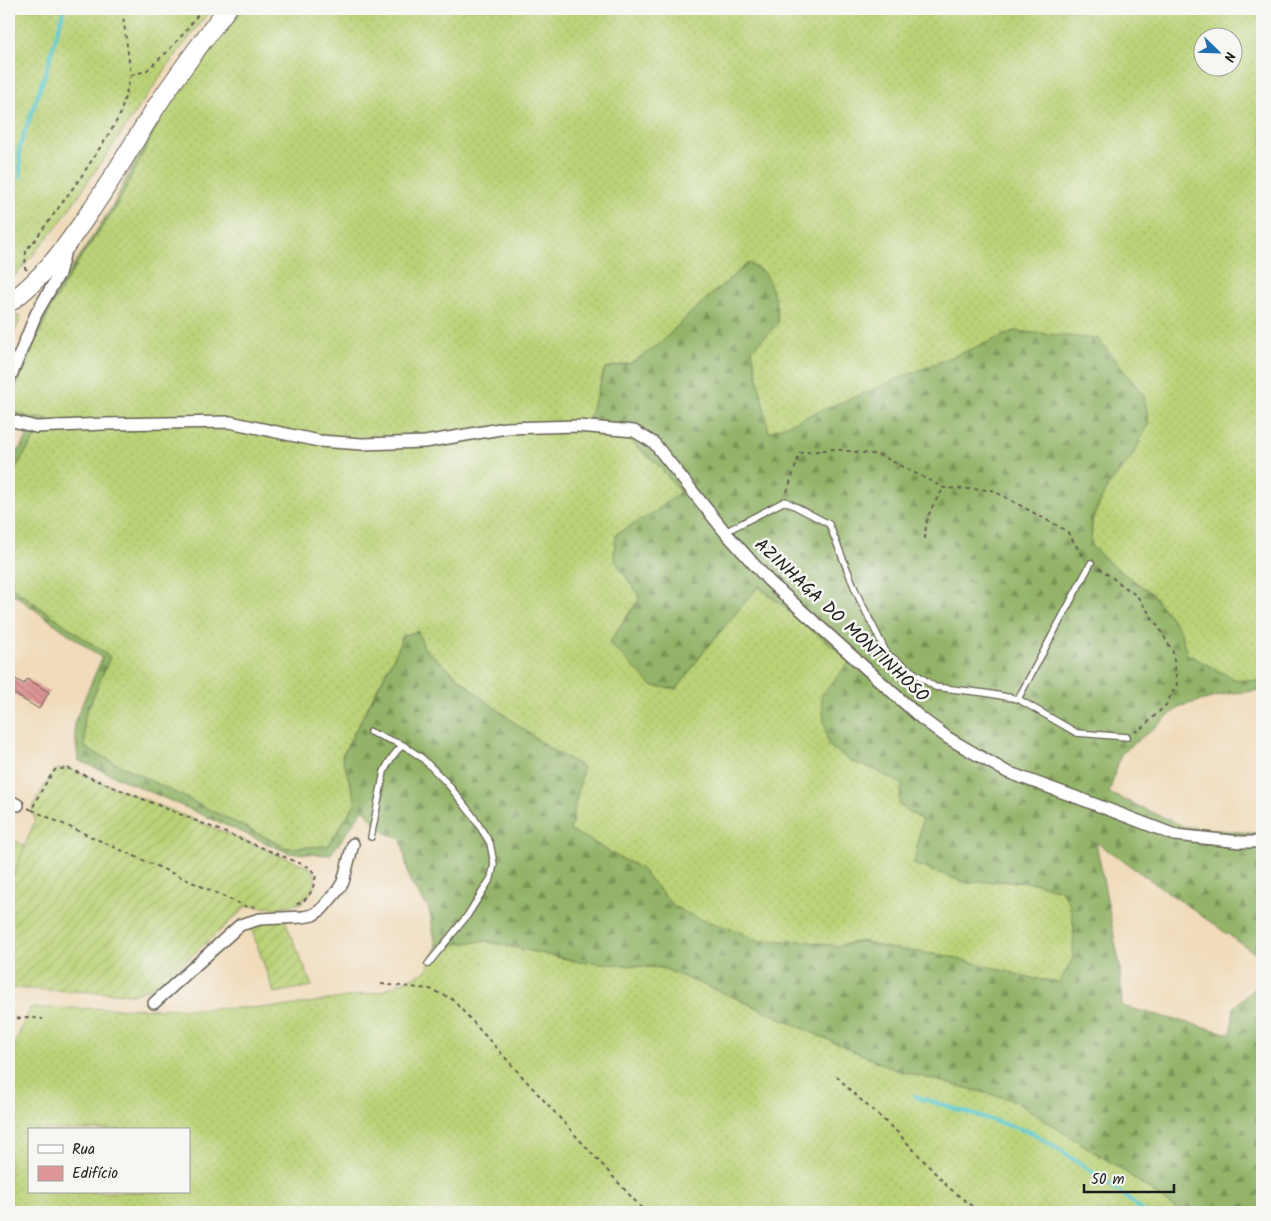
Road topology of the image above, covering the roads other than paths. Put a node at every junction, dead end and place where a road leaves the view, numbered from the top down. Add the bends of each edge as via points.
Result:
1 (227, 9) edge
2 (66, 246) junction
3 (9, 303) edge
4 (9, 379) edge
5 (9, 420) edge
6 (726, 532) junction
7 (1091, 563) road end
8 (1018, 699) junction
9 (370, 732) dead end
10 (1127, 737) road end
11 (404, 745) junction
12 (371, 837) dead end
13 (1262, 842) edge
14 (353, 844) dead end
15 (428, 964) dead end
16 (154, 1002) dead end

1 - 2 main road via 160,102
2 - 3 main road via 45,272
2 - 4 street via 59,274 36,314
5 - 6 street, AZINHAGA DO MONTINHOSO via 36,427 230,422 319,441 362,444 425,442 506,428 578,426 634,431 654,443
6 - 8 lane via 784,501 829,524 886,654 935,687
6 - 13 street, AZINHAGA DO MONTINHOSO via 769,581 921,718 998,767 1175,835
7 - 8 lane
8 - 10 lane via 1077,733
9 - 11 lane
11 - 12 lane via 394,753 384,772
11 - 15 lane via 447,783 474,816 490,843 494,864 491,878 467,916
14 - 16 street via 343,882 322,909 313,915 260,919 240,926

